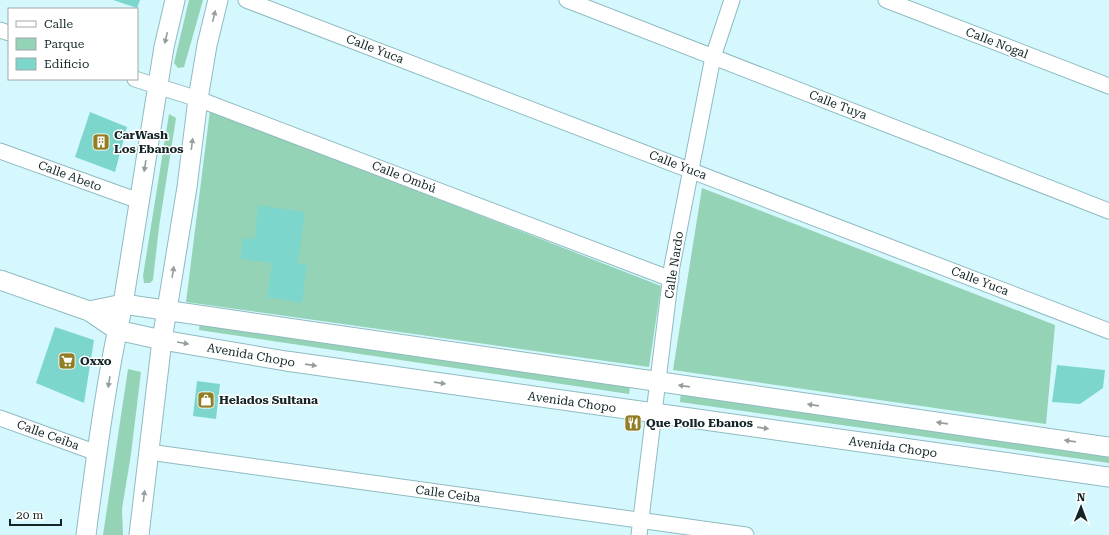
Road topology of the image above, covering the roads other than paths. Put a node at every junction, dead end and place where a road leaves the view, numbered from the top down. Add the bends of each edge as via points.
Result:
1 (175, 0) edge
2 (218, 0) edge
3 (246, 0) edge
4 (567, 0) edge
5 (732, 0) edge
6 (886, 0) edge
7 (713, 57) junction
8 (138, 80) edge
9 (1109, 86) edge
10 (158, 87) junction
11 (198, 99) junction
12 (0, 151) edge
13 (692, 170) junction
14 (139, 201) junction
15 (1109, 211) edge
16 (671, 279) junction
17 (0, 280) edge
18 (123, 304) junction
19 (166, 311) junction
20 (89, 312) junction
21 (117, 330) junction
22 (1109, 331) edge
23 (162, 340) junction
24 (658, 382) junction
25 (654, 413) junction
26 (0, 418) edge
27 (1109, 447) edge
28 (149, 452) junction
29 (97, 453) junction
30 (1109, 477) edge
31 (640, 528) edge
32 (86, 535) edge
33 (139, 535) edge
34 (746, 535) edge

1 -> 10 street
11 -> 2 street
3 - 13 street, Calle Yuca
4 - 7 street, Calle Tuya
5 - 7 street, Calle Nardo
6 - 9 street, Calle Nogal
7 - 13 street, Calle Nardo
7 - 15 street, Calle Tuya
8 - 10 street, Calle Ombú
10 - 11 street, Calle Ombú
10 -> 14 street
11 - 16 street, Calle Ombú
19 -> 11 street via 187,187
12 - 14 street, Calle Abeto
13 - 16 street, Calle Nardo
13 - 22 street, Calle Yuca
14 - 18 street
16 - 24 street, Calle Nardo
17 - 20 street, Avenida Chopo
18 - 19 street
18 - 20 street
18 - 21 street
19 - 23 street
19 - 24 street
20 - 21 street, Avenida Chopo
21 - 23 street, Avenida Chopo
21 -> 29 street
23 -> 25 street, Avenida Chopo via 286,361
23 - 28 street
24 - 25 street, Calle Nardo
27 -> 24 street
25 -> 30 street, Avenida Chopo
25 - 31 street, Calle Nardo
26 - 29 street, Calle Ceiba
28 - 31 street, Calle Ceiba
33 -> 28 street
29 - 32 street
31 - 34 street, Calle Ceiba

